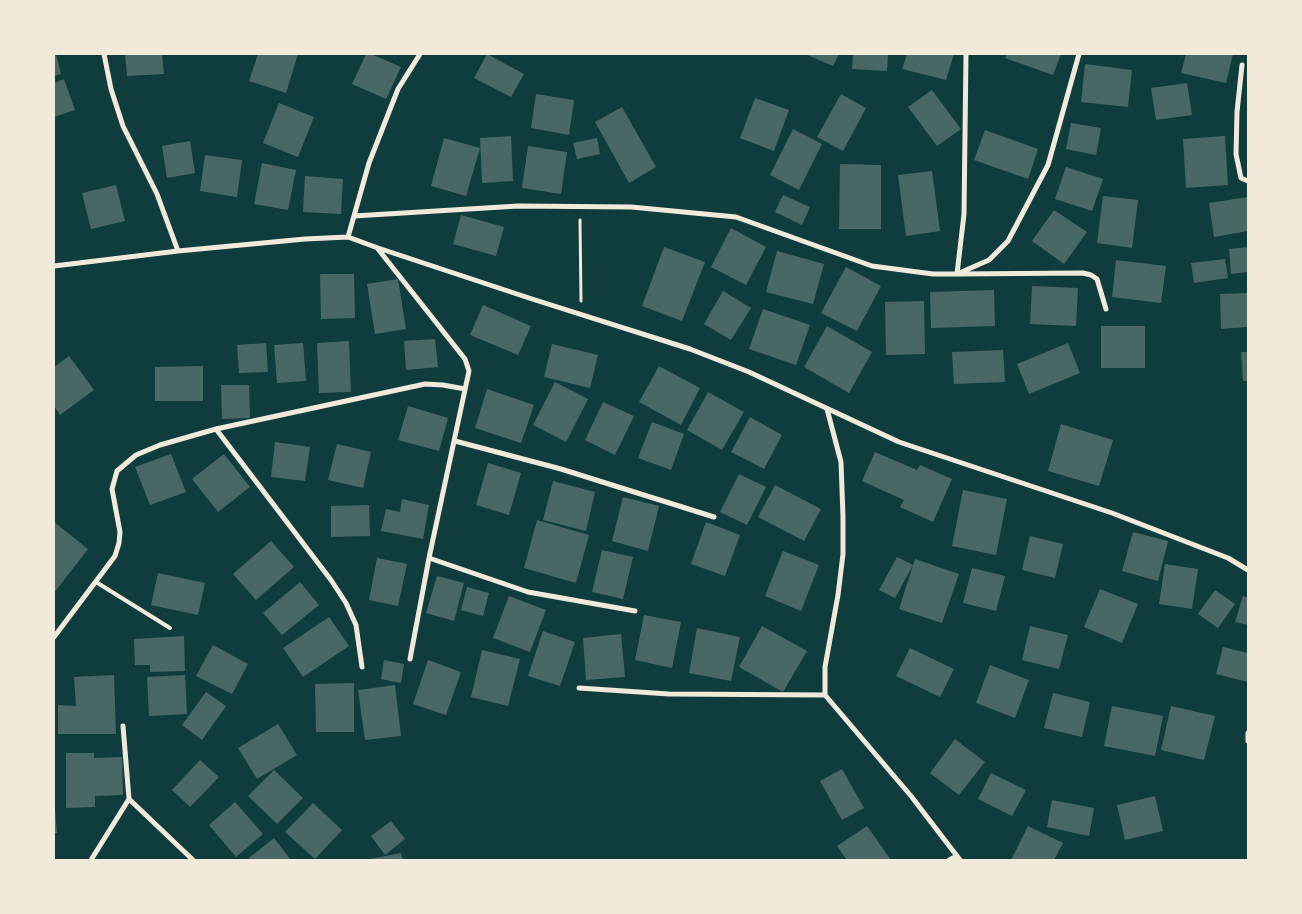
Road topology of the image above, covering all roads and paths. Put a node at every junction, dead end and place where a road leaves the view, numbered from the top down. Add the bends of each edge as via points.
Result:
1 (104, 54) edge
2 (420, 54) edge
3 (966, 54) edge
4 (1079, 54) edge
5 (1242, 65) dead end
6 (1248, 181) edge
7 (579, 207) junction
8 (354, 216) junction
9 (348, 237) junction
10 (378, 248) junction
11 (178, 251) junction
12 (54, 266) edge
13 (956, 274) junction
14 (1106, 309) dead end
15 (582, 315) junction
16 (466, 389) junction
17 (827, 409) junction
18 (216, 429) junction
19 (455, 441) junction
20 (714, 517) dead end
21 (429, 558) junction
22 (1248, 570) edge
23 (96, 582) junction
24 (635, 611) dead end
25 (170, 628) dead end
26 (54, 637) edge
27 (410, 659) dead end
28 (362, 667) dead end
29 (580, 688) dead end
30 (825, 695) junction
31 (123, 726) dead end
32 (1248, 733) edge
33 (1248, 741) edge
34 (129, 799) junction
35 (958, 858) edge
36 (91, 860) edge
37 (193, 860) edge
38 (949, 860) edge

1 - 11 street via 123,126 157,194
2 - 8 street via 398,89 369,163
3 - 13 street via 964,214
4 - 13 street via 1048,165 1013,232 989,260
5 - 6 street via 1236,154 1241,178
7 - 8 street via 518,206
7 - 13 street via 631,207 736,217 872,266
7 - 15 path
8 - 9 street
9 - 10 street
9 - 11 street
10 - 15 street
10 - 16 street via 465,359 469,371
11 - 12 street
13 - 14 street via 1083,273 1097,279
15 - 17 street via 732,365
16 - 18 street via 425,384
16 - 19 street
17 - 22 street via 898,442 1112,513 1228,558
17 - 30 street via 841,462 843,554 825,667
18 - 23 street via 136,454 117,471 112,489 120,543 115,556
18 - 28 street via 346,602 356,625
19 - 20 street via 561,469
19 - 21 street
21 - 24 street via 528,592
21 - 27 street
23 - 25 lane
23 - 26 street
29 - 30 street via 668,694
30 - 35 street via 911,796
31 - 34 street
32 - 33 street
34 - 36 street
34 - 37 street
35 - 38 street

